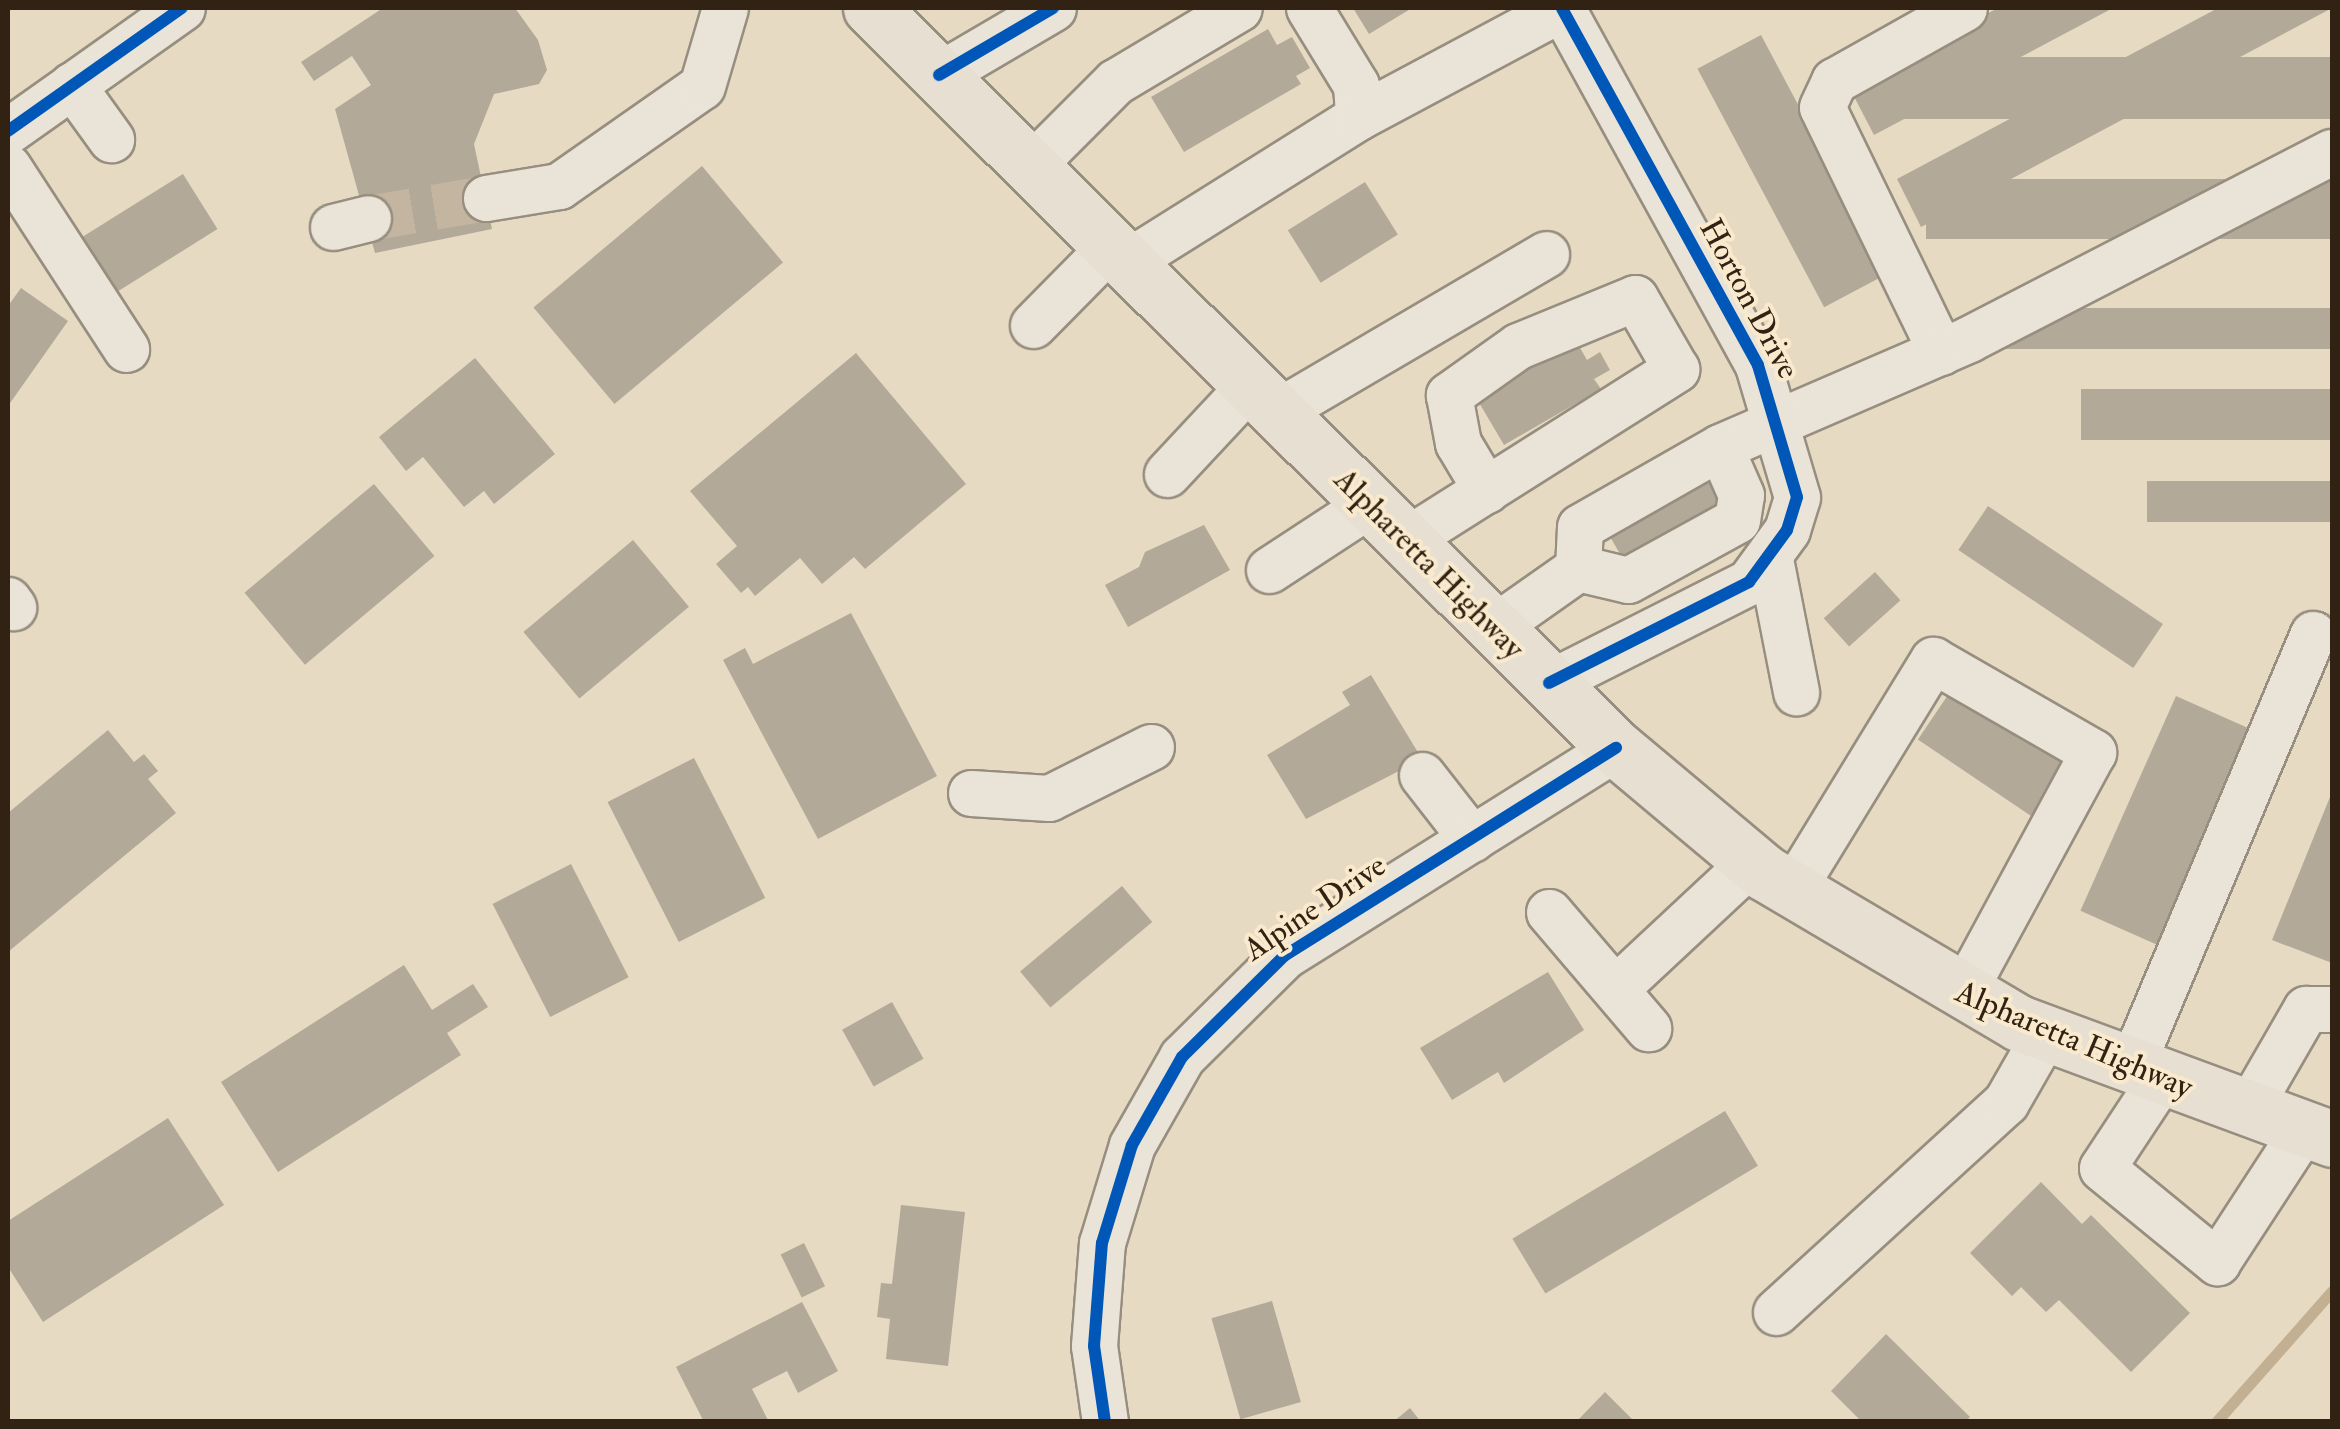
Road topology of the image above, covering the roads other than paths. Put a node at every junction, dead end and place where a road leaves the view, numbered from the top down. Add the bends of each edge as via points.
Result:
1 (182, 8) edge
2 (725, 8) edge
3 (872, 8) edge
4 (1053, 8) edge
5 (1239, 8) edge
6 (1309, 8) edge
7 (1562, 8) edge
8 (1964, 8) edge
9 (939, 75) junction
10 (72, 85) junction
11 (1358, 117) junction
12 (8, 131) edge
13 (111, 140) dead end
14 (2332, 152) edge
15 (1031, 166) junction
16 (8, 167) edge
17 (486, 198) tunnel mouth
18 (1119, 254) junction
19 (1546, 254) dead end
20 (1033, 325) dead end
21 (126, 349) dead end
22 (1940, 352) junction
23 (1264, 398) junction
24 (1779, 420) junction
25 (1720, 448) junction
26 (1167, 474) dead end
27 (1486, 490) junction
28 (1388, 522) junction
29 (1770, 559) junction
30 (1578, 568) junction
31 (1269, 570) dead end
32 (1493, 628) junction
33 (2313, 634) dead end
34 (1549, 683) junction
35 (1796, 692) dead end
36 (1151, 747) dead end
37 (1616, 748) junction
38 (1422, 775) dead end
39 (971, 793) dead end
40 (1472, 839) junction
41 (1771, 876) junction
42 (1549, 912) dead end
43 (1616, 988) junction
44 (1962, 994) junction
45 (2332, 1009) edge
46 (1648, 1028) dead end
47 (2045, 1034) junction
48 (2145, 1075) junction
49 (2247, 1110) junction
50 (2318, 1135) edge
51 (1776, 1312) dead end
52 (1105, 1422) edge

1 - 10 street
2 - 17 street via 702,86 558,186
3 - 9 highway, Alpharetta Highway
4 - 9 street
5 - 15 street via 1115,82
6 - 11 street via 1356,85
7 - 11 street
7 - 24 street, Horton Drive via 1758,365
8 - 22 street via 1834,81 1822,107
9 - 15 highway, Alpharetta Highway
10 - 12 street
10 - 13 street
11 - 18 street
14 - 22 street
15 - 18 highway, Alpharetta Highway
16 - 21 street
18 - 20 street
18 - 23 highway, Alpharetta Highway
19 - 23 street
22 - 24 street
23 - 26 street
23 - 28 highway, Alpharetta Highway
24 - 25 street
24 - 29 street, Horton Drive via 1797,497
25 - 30 street via 1580,528
25 - 30 street via 1742,496 1737,520 1628,580
27 - 27 street via 1676,369 1635,298 1518,346 1448,395 1458,443
27 - 28 street
28 - 31 street
28 - 32 highway, Alpharetta Highway
29 - 34 street, Horton Drive via 1748,582
29 - 35 street
30 - 32 street
32 - 34 highway, Alpharetta Highway
33 - 48 street
34 - 37 highway, Alpharetta Highway
36 - 39 street via 1049,798
37 - 40 street, Alpine Drive
37 - 41 highway, Alpharetta Highway
38 - 40 street
40 - 52 street, Alpine Drive via 1284,956 1182,1057 1132,1145 1102,1243 1094,1346
41 - 43 street
41 - 44 highway, Alpharetta Highway
41 - 44 street via 1933,660 2093,752
42 - 43 street
43 - 46 street
44 - 47 highway, Alpharetta Highway
45 - 49 street via 2306,1009
47 - 48 highway, Alpharetta Highway
47 - 51 street via 2006,1102
48 - 49 highway, Alpharetta Highway
48 - 50 street via 2102,1168 2217,1262
49 - 50 highway, Alpharetta Highway

